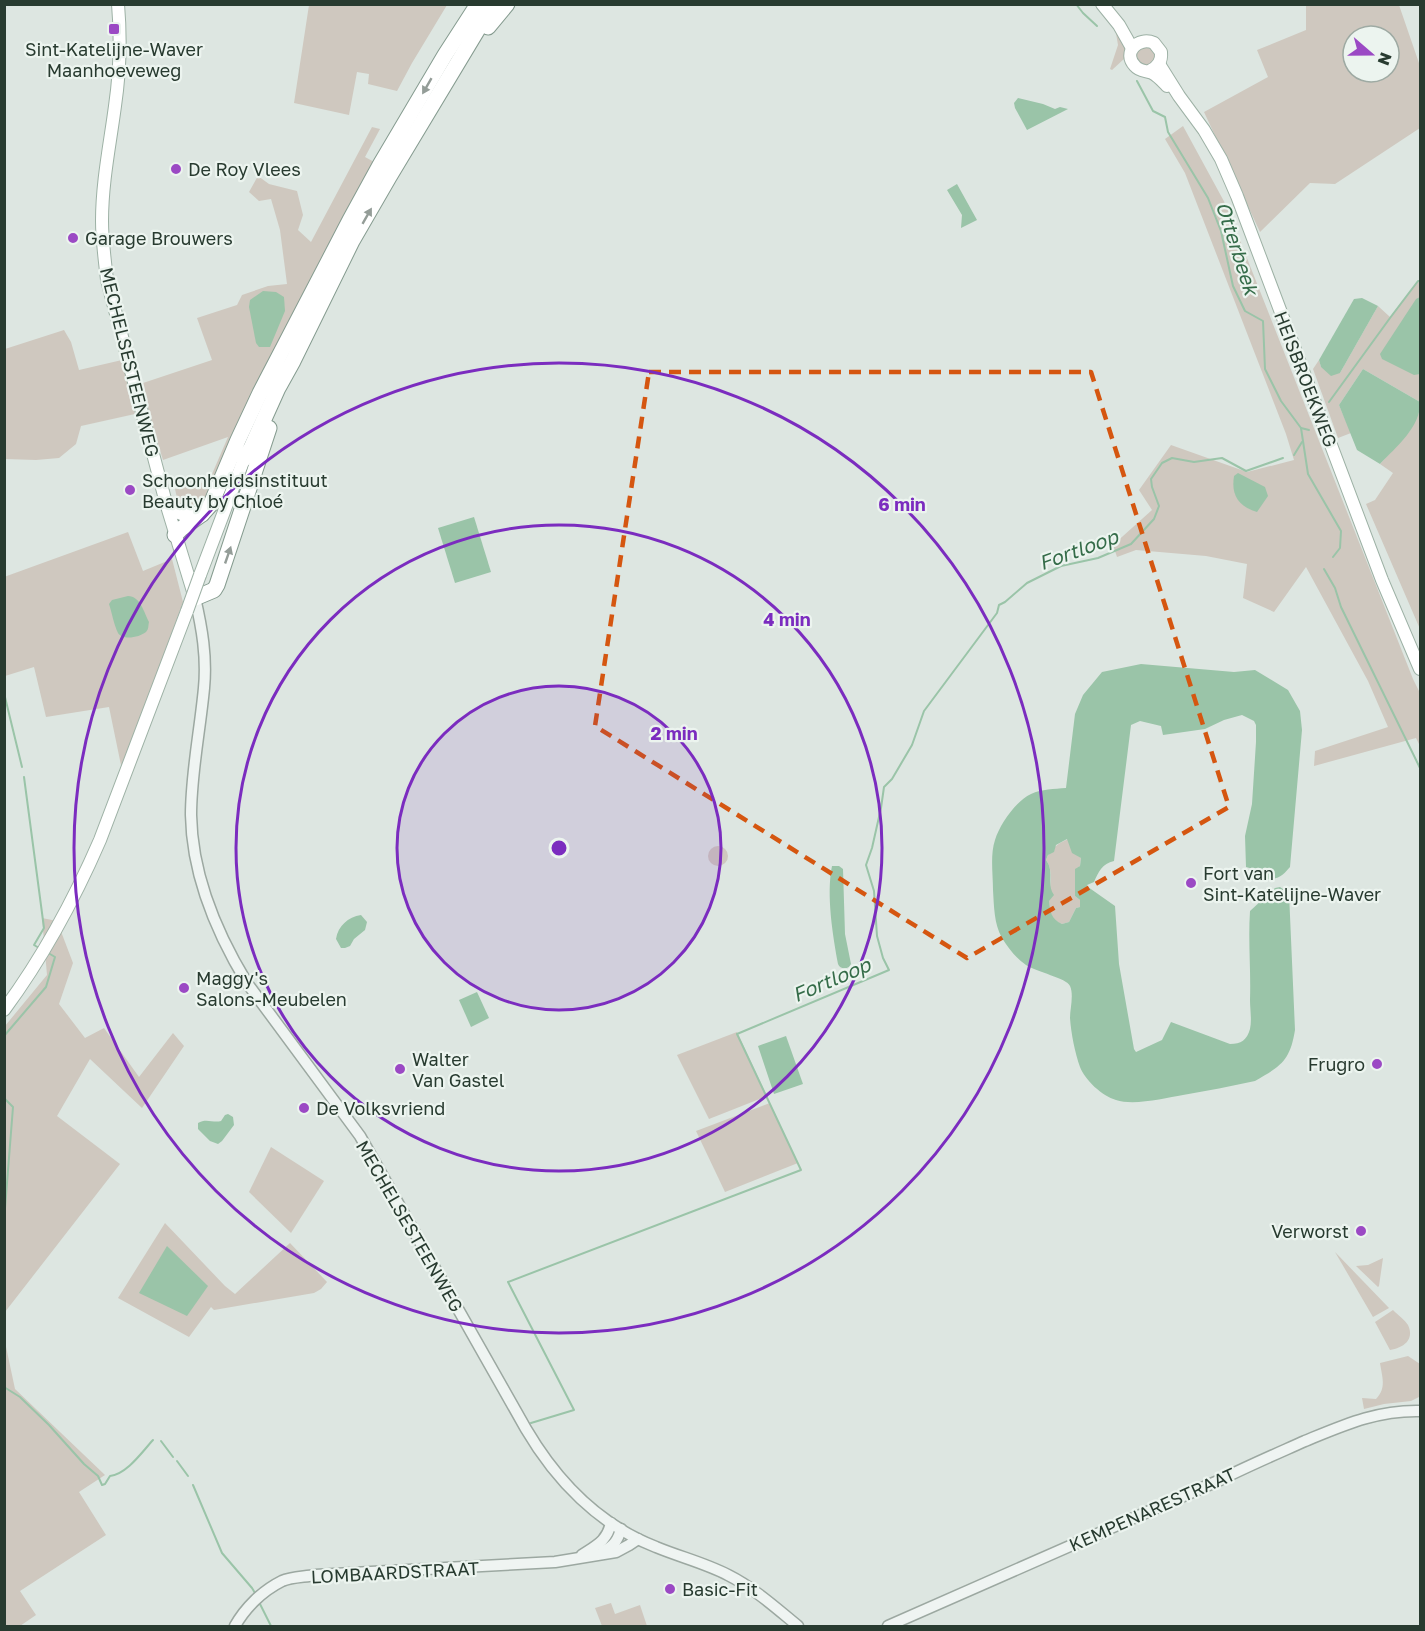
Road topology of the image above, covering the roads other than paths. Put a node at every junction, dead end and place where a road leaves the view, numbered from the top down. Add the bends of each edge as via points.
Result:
1 (118, 4) edge
2 (469, 4) edge
3 (478, 4) edge
4 (493, 4) edge
5 (507, 4) edge
6 (1102, 4) edge
7 (457, 36) junction
8 (1136, 45) junction
9 (463, 54) junction
10 (1154, 67) junction
11 (295, 327) junction
12 (293, 361) junction
13 (244, 459) junction
14 (166, 503) junction
15 (202, 514) junction
16 (175, 535) junction
17 (191, 604) junction
18 (1420, 669) edge
19 (4, 1010) edge
20 (1420, 1411) edge
21 (616, 1526) junction
22 (638, 1539) junction
23 (597, 1554) junction
24 (574, 1560) junction
25 (235, 1626) edge
26 (798, 1626) edge
27 (888, 1626) edge

1 - 14 main road, MECHELSESTEENWEG via 121,35 104,187 104,251 107,280
2 - 7 highway
3 - 7 highway
4 - 9 highway
5 - 9 highway
6 - 8 main road, HEISBROEKWEG
7 -> 11 highway via 380,165
8 - 10 main road, HEISBROEKWEG via 1131,55 1134,66 1141,70
8 - 10 main road, HEISBROEKWEG via 1147,40 1157,45 1161,52
12 -> 9 highway via 352,241
10 - 18 main road, HEISBROEKWEG via 1204,130 1221,159 1382,580
11 - 13 highway
11 - 15 highway via 260,393 211,504
12 - 13 highway
17 -> 12 highway via 217,585
13 - 17 main road, bridge
14 - 15 highway via 185,514
14 - 16 main road, MECHELSESTEENWEG
15 - 16 highway
16 - 17 main road, MECHELSESTEENWEG
17 - 19 main road via 84,877 37,963
17 - 21 street, MECHELSESTEENWEG via 203,636 205,667 192,793 193,838 198,872 228,950 247,982 360,1136 544,1458 578,1497
20 - 27 street, KEMPENARESTRAAT via 1379,1414 1342,1426
21 - 22 street, MECHELSESTEENWEG
21 - 23 street, LOMBAARDSTRAAT via 616,1542
21 - 24 street, LOMBAARDSTRAAT
22 - 23 street, LOMBAARDSTRAAT via 616,1552
22 - 26 street, MECHELSESTEENWEG via 729,1575
23 - 24 street, LOMBAARDSTRAAT
24 - 25 street, LOMBAARDSTRAAT via 315,1575 283,1581 243,1611

